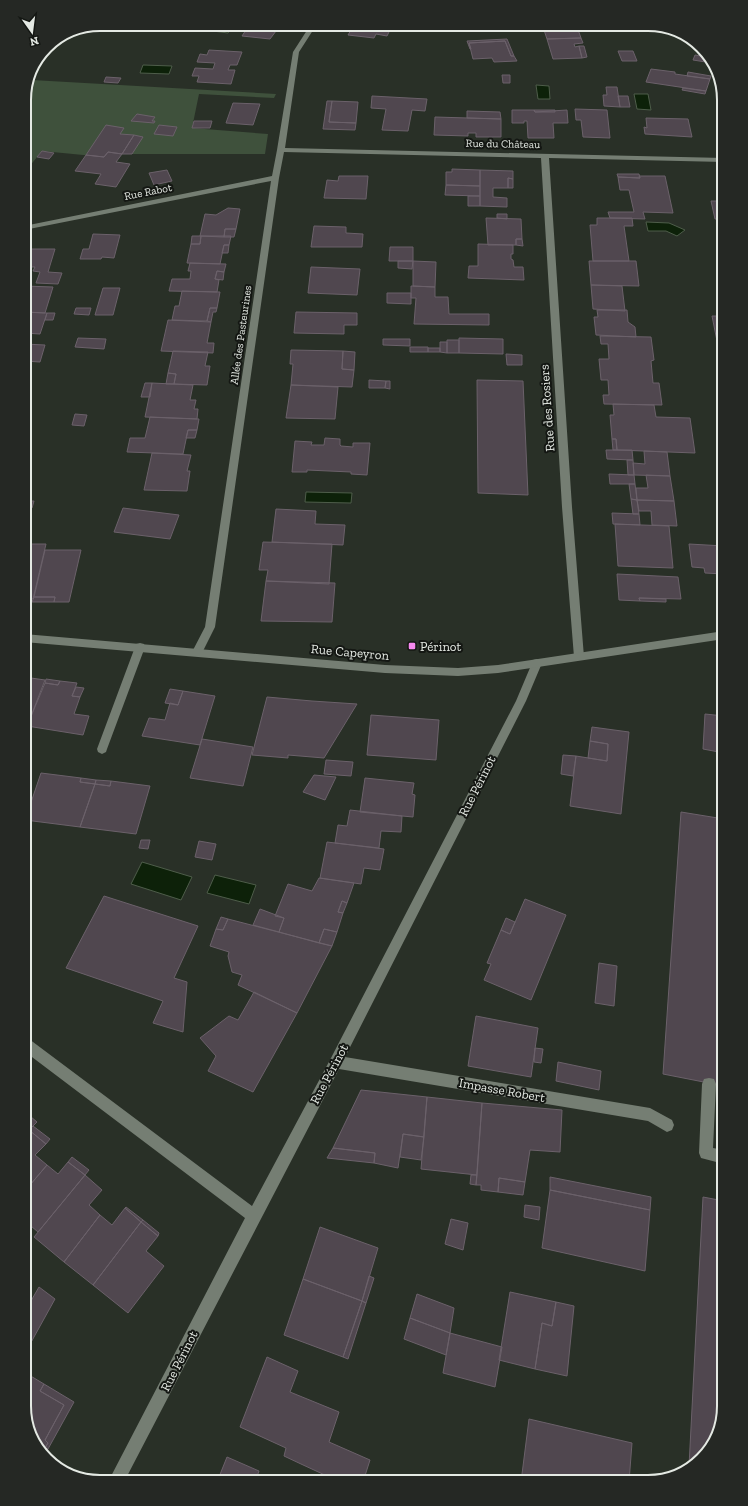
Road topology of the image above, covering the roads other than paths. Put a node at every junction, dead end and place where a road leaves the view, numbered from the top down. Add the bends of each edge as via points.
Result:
1 (310, 31) edge
2 (281, 150) junction
3 (545, 156) junction
4 (717, 160) edge
5 (275, 178) junction
6 (31, 227) edge
7 (717, 636) edge
8 (31, 639) edge
9 (140, 647) junction
10 (197, 652) junction
11 (579, 657) junction
12 (537, 664) junction
13 (102, 749) dead end
14 (31, 1048) edge
15 (336, 1062) junction
16 (709, 1084) dead end
17 (666, 1125) dead end
18 (717, 1155) edge
19 (254, 1216) junction
20 (120, 1475) edge

1 - 2 street, Allée des Pasteurines via 296,52
2 - 3 street, Rue du Château
2 - 5 street, Allée des Pasteurines
3 - 4 street, Rue du Château
3 - 11 street, Rue des Rosiers via 566,507
5 - 6 street, Rue Rabot
5 - 10 street, Allée des Pasteurines via 210,627
7 - 11 street, Rue Capeyron
8 - 9 street, Rue Capeyron
9 - 10 street, Rue Capeyron
9 - 13 street
10 - 12 street, Rue Capeyron via 421,672 458,672
11 - 12 street, Rue Capeyron
12 - 15 street, Rue Périnot via 521,701
14 - 19 street
15 - 17 street, Impasse Robert via 650,1115
15 - 19 street, Rue Périnot
16 - 18 street via 706,1153
19 - 20 street, Rue Périnot

